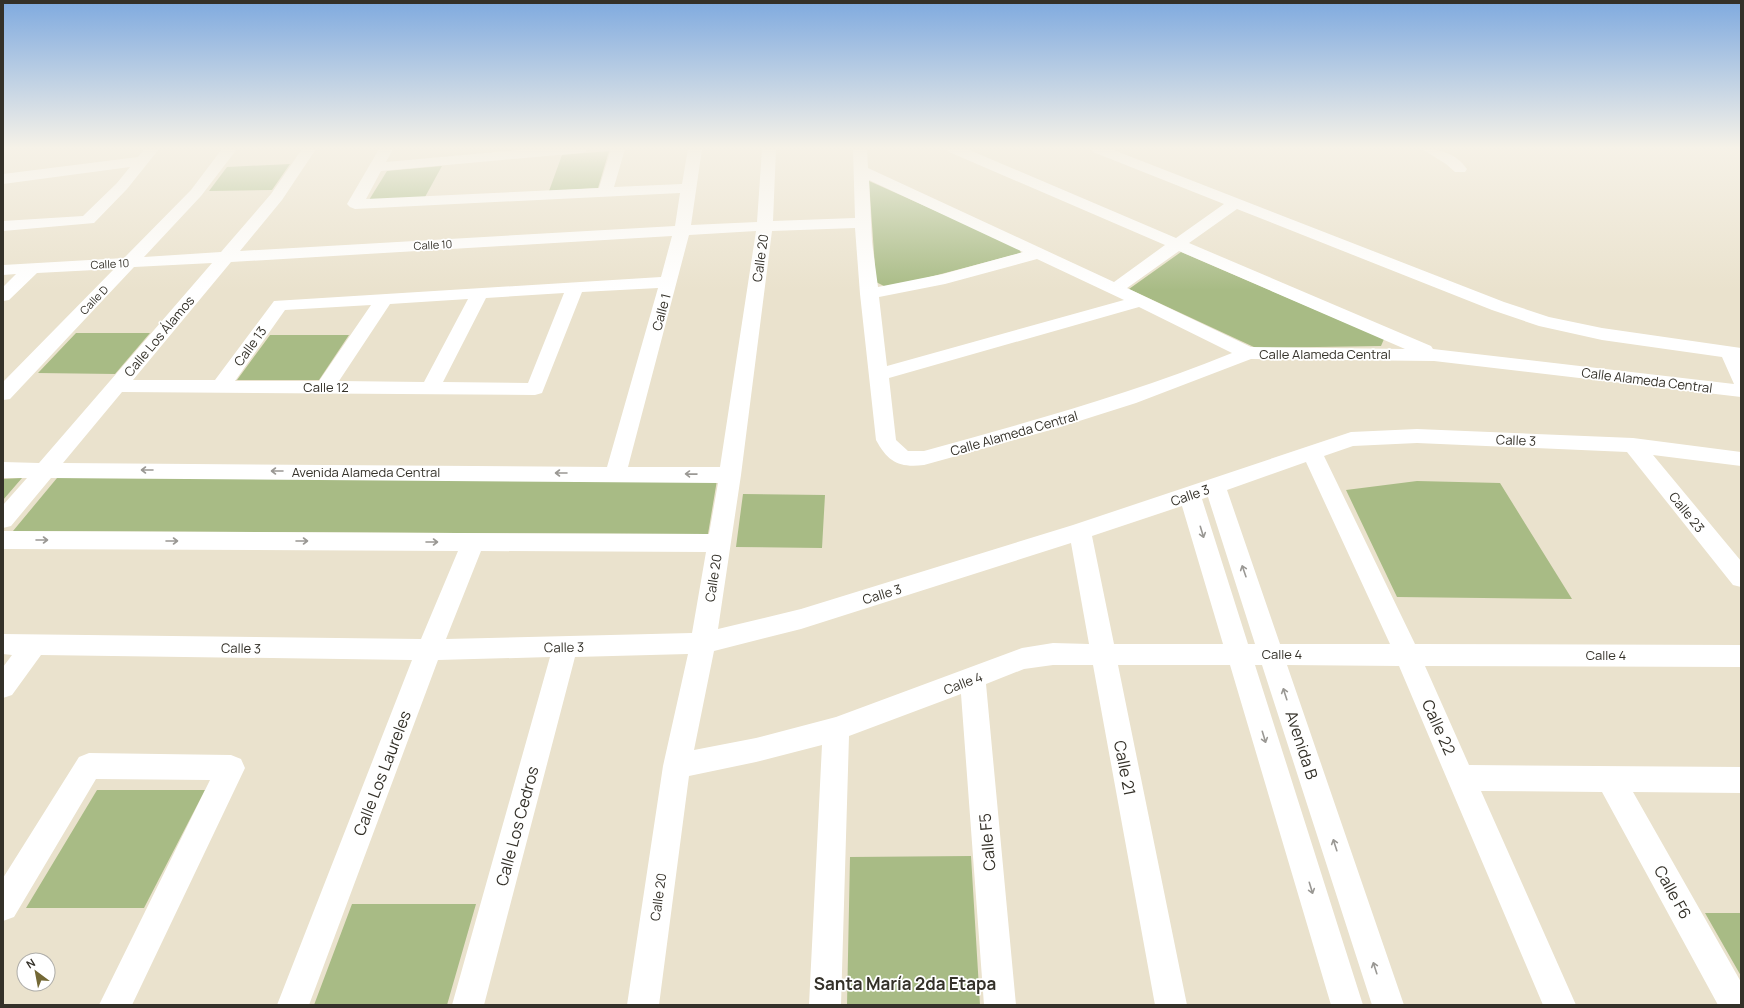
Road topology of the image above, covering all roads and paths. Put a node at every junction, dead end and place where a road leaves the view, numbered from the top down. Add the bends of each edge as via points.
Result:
1 (112, 196) edge
2 (193, 196) edge
3 (278, 196) edge
4 (360, 196) edge
5 (521, 196) edge
6 (688, 196) edge
7 (767, 196) edge
8 (862, 196) edge
9 (914, 196) edge
10 (1065, 196) edge
11 (1217, 196) edge
12 (1235, 203) junction
13 (864, 223) junction
14 (3, 226) edge
15 (765, 226) junction
16 (682, 231) junction
17 (1178, 244) junction
18 (1039, 253) junction
19 (225, 257) junction
20 (130, 262) junction
21 (33, 268) junction
22 (3, 270) edge
23 (669, 282) junction
24 (575, 288) junction
25 (1115, 289) junction
26 (480, 293) junction
27 (869, 294) junction
28 (3, 296) edge
29 (384, 299) junction
30 (1140, 301) junction
31 (1248, 353) junction
32 (1735, 353) edge
33 (1434, 354) junction
34 (880, 374) junction
35 (1741, 380) edge
36 (116, 386) junction
37 (220, 387) junction
38 (325, 387) junction
39 (430, 388) junction
40 (1741, 391) edge
41 (3, 394) edge
42 (1633, 445) junction
43 (1312, 452) junction
44 (1741, 459) edge
45 (3, 470) edge
46 (46, 470) junction
47 (616, 473) junction
48 (730, 474) junction
49 (1215, 486) junction
50 (1190, 495) junction
51 (3, 520) edge
52 (1080, 531) junction
53 (3, 540) edge
54 (473, 542) junction
55 (718, 543) junction
56 (1741, 578) edge
57 (703, 643) junction
58 (3, 644) edge
59 (34, 645) junction
60 (565, 647) junction
61 (429, 650) junction
62 (1103, 653) junction
63 (1239, 654) junction
64 (1272, 654) junction
65 (1407, 654) junction
66 (1741, 656) edge
67 (973, 679) junction
68 (3, 687) edge
69 (836, 729) junction
70 (677, 766) junction
71 (1462, 778) junction
72 (1610, 779) junction
73 (1741, 780) edge
74 (3, 906) edge
75 (115, 1005) edge
76 (293, 1005) edge
77 (468, 1005) edge
78 (643, 1005) edge
79 (825, 1005) edge
80 (1000, 1005) edge
81 (1171, 1005) edge
82 (1347, 1005) edge
83 (1388, 1005) edge
84 (1560, 1005) edge
85 (1736, 1005) edge

1 - 14 street via 88,220
2 - 20 street, Calle D
3 - 19 street, Calle Los Álamos
4 - 5 street via 355,204
6 - 16 street, Calle 1
7 - 15 street, Calle 20
8 - 13 street
9 - 18 street
10 - 17 street
11 - 12 street
12 - 17 street
12 - 32 street via 1545,322 1602,334
13 - 15 street, Calle 10
13 - 27 street
15 - 16 street, Calle 10
15 - 48 street, Calle 20
16 - 19 street, Calle 10
16 - 23 street, Calle 1
17 - 25 street
17 - 33 street
18 - 25 street
18 - 27 street via 945,279
19 - 20 street, Calle 10
19 - 36 street, Calle Los Álamos
20 - 21 street, Calle 10
20 - 41 street, Calle D
21 - 22 street, Calle 10
21 - 28 street
23 - 24 street
23 - 47 street, Calle 1
24 - 26 street
24 - 39 street, Calle 12 via 536,389
25 - 30 street
26 - 29 street
26 - 39 street
27 - 34 street
29 - 37 street, Calle 13 via 280,305
29 - 38 street
30 - 31 street
30 - 34 street
31 - 33 street, Calle Alameda Central
31 - 34 street, Calle Alameda Central via 1067,419 912,460 892,452 886,440
32 - 35 street
33 - 40 street, Calle Alameda Central
36 - 37 street, Calle 12
36 - 46 street, Calle Los Álamos
37 - 38 street, Calle 12
38 - 39 street, Calle 12
42 - 43 street, Calle 3 via 1417,436 1351,438
42 - 44 street, Calle 3
42 - 56 street, Calle 23
43 - 49 street, Calle 3
43 - 65 street, Calle 22
45 - 46 street, Avenida Alameda Central
47 -> 46 street, Avenida Alameda Central
46 - 51 street, Calle Los Álamos
48 -> 47 street, Avenida Alameda Central
48 - 55 street, Calle 20
49 - 50 street, Calle 3
64 -> 49 street, Avenida B
50 - 52 street, Calle 3
50 -> 63 street
52 - 57 street, Calle 3 via 801,619
52 - 62 street, Calle 21
53 -> 54 street
54 - 55 street
54 - 61 street, Calle Los Laureles
55 - 57 street, Calle 20
57 - 60 street, Calle 3
57 - 70 street, Calle 20
58 - 59 street, Calle 3
59 - 61 street, Calle 3
59 - 68 street
60 - 61 street, Calle 3
60 - 77 street, Calle Los Cedros
61 - 76 street, Calle Los Laureles
62 - 63 street, Calle 4
62 - 67 street, Calle 4 via 1054,654 1022,659
62 - 81 street, Calle 21
63 - 64 street, Calle 4
63 -> 82 street
64 - 65 street, Calle 4
83 -> 64 street, Avenida B
65 - 66 street, Calle 4
65 - 71 street, Calle 22
67 - 69 street, Calle 4
67 - 80 street, Calle F5
69 - 70 street, Calle 4 via 756,750
69 - 79 street
70 - 78 street, Calle 20
71 - 72 street
71 - 84 street, Calle 22
72 - 73 street
72 - 85 street, Calle F6
74 - 75 street via 89,766 231,768

